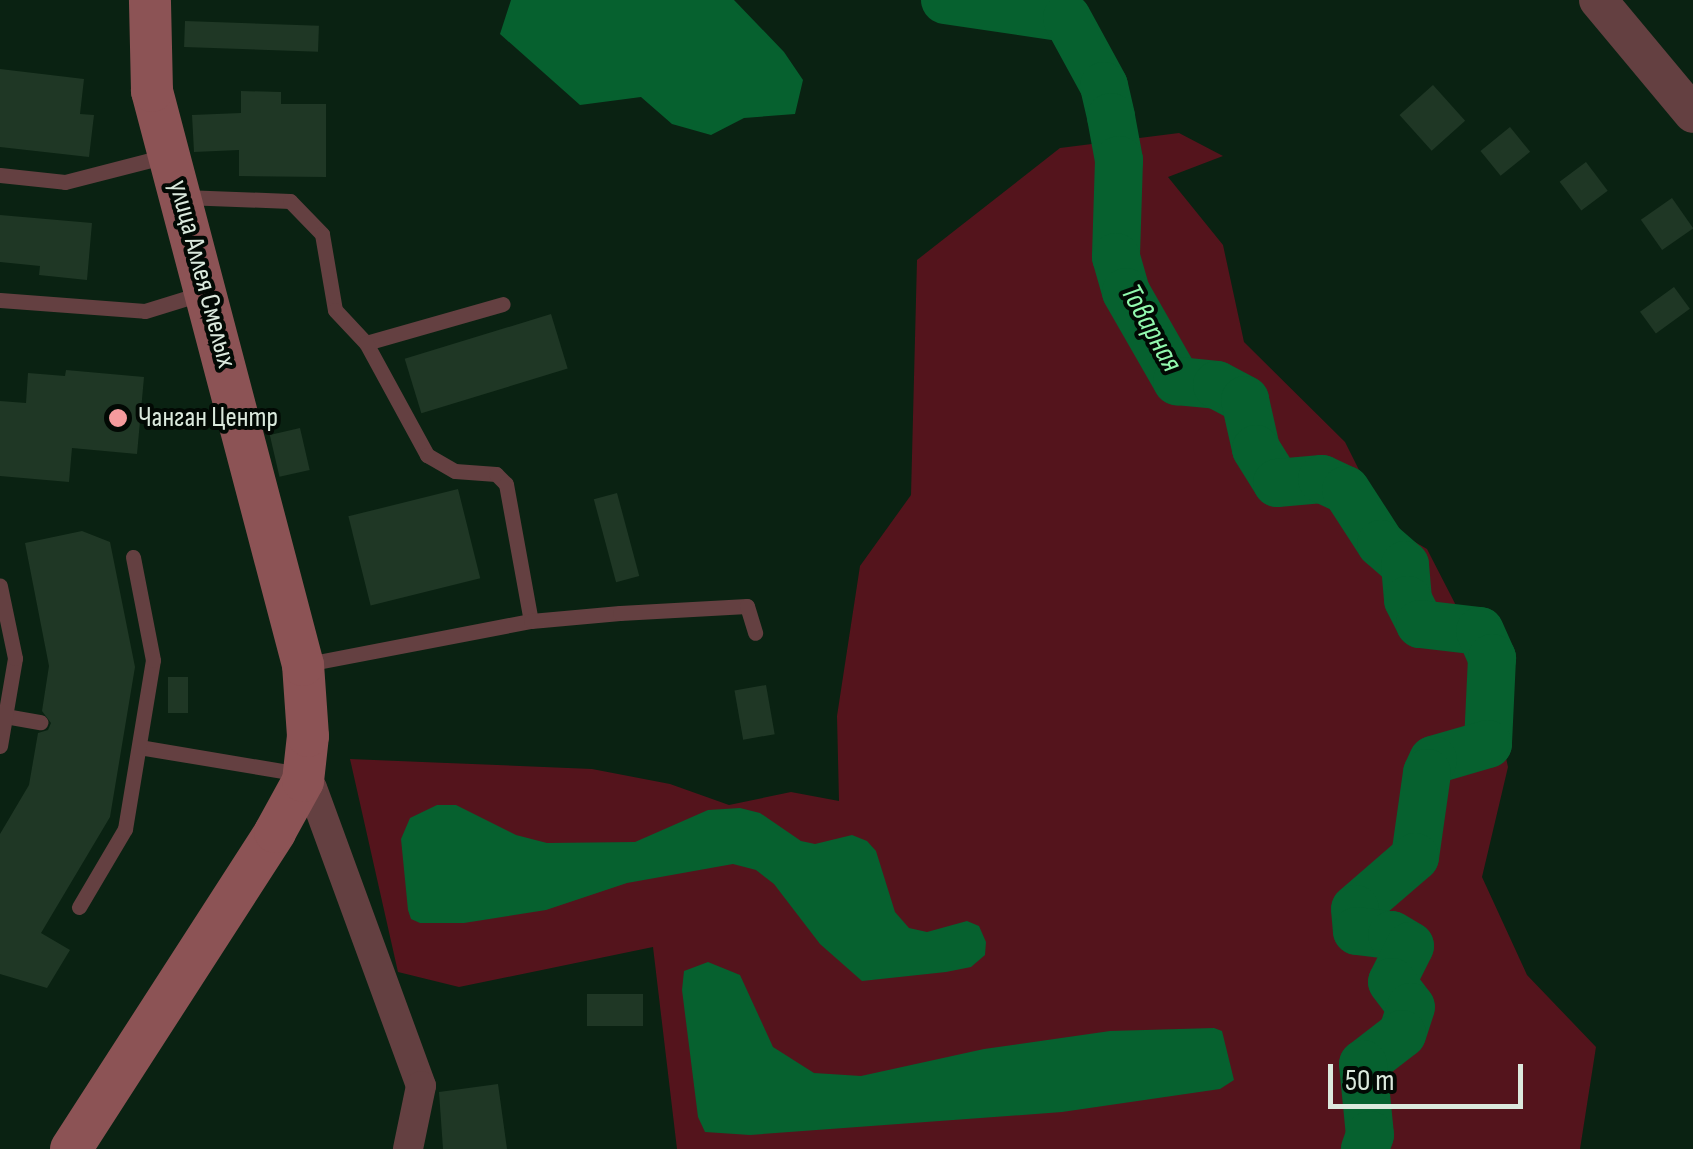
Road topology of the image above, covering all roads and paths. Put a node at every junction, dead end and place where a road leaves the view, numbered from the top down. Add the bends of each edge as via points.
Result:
1 (150, 0) edge
2 (1598, 0) edge
3 (1693, 114) edge
4 (170, 155) junction
5 (0, 175) edge
6 (183, 197) junction
7 (206, 290) junction
8 (0, 300) edge
9 (503, 304) dead end
10 (366, 343) junction
11 (133, 557) dead end
12 (0, 586) edge
13 (531, 621) junction
14 (755, 633) dead end
15 (303, 665) junction
16 (6, 667) edge
17 (3, 715) edge
18 (40, 722) dead end
19 (134, 740) junction
20 (0, 746) edge
21 (304, 778) junction
22 (79, 907) dead end
23 (70, 1149) edge
24 (408, 1149) edge

1 - 4 main road, улица Аллея Смелых via 152,91
2 - 3 street
4 - 5 lane via 64,182
4 - 6 main road, улица Аллея Смелых
6 - 7 main road, улица Аллея Смелых
6 - 10 lane via 290,201 322,234 334,310
7 - 8 lane via 145,312
7 - 15 main road, улица Аллея Смелых
9 - 10 lane
10 - 13 lane via 427,455 455,471 496,474 506,484
11 - 19 lane via 153,660
12 - 16 lane
13 - 14 lane via 747,606
13 - 15 lane
15 - 21 main road, улица Аллея Смелых
16 - 17 lane
17 - 18 lane
17 - 20 lane
19 - 21 lane
19 - 22 lane via 125,829
21 - 23 main road, улица Аллея Смелых via 251,873
21 - 24 street, улица Аллея Смелых via 420,1086

